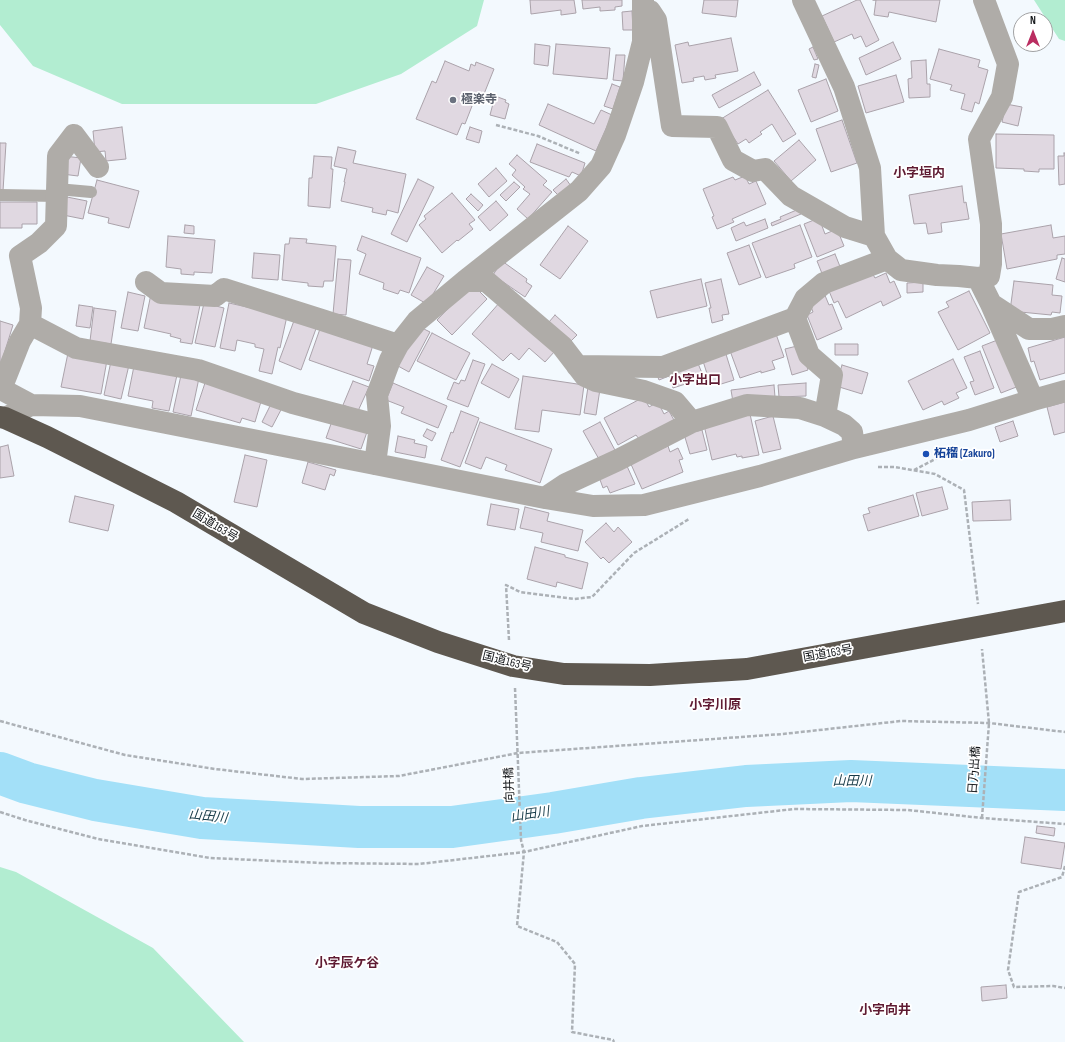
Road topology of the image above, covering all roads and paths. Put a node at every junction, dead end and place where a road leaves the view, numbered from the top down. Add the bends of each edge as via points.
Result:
1 (643, 0) edge
2 (803, 0) edge
3 (984, 0) edge
4 (496, 125) dead end
5 (601, 166) junction
6 (98, 168) dead end
7 (91, 192) dead end
8 (57, 193) junction
9 (0, 195) edge
10 (874, 236) junction
11 (887, 259) junction
12 (978, 278) junction
13 (465, 281) junction
14 (146, 282) dead end
15 (991, 304) junction
16 (795, 318) junction
17 (30, 324) junction
18 (1065, 326) edge
19 (398, 345) junction
20 (577, 366) junction
21 (1065, 391) edge
22 (1033, 400) junction
23 (31, 405) junction
24 (825, 416) junction
25 (3, 418) edge
26 (692, 422) junction
27 (380, 426) junction
28 (854, 448) junction
29 (375, 464) junction
30 (873, 467) dead end
31 (545, 498) junction
32 (690, 518) dead end
33 (1065, 611) edge
34 (981, 626) junction
35 (512, 666) junction
36 (0, 721) edge
37 (988, 723) junction
38 (1065, 732) edge
39 (518, 753) junction
40 (0, 812) edge
41 (982, 818) junction
42 (1065, 824) edge
43 (524, 852) junction
44 (1065, 866) edge
45 (1065, 988) edge
46 (614, 1042) edge

1 - 5 street via 643,42 630,90
1 - 10 street via 656,20 672,126 718,127 733,160 753,171 766,169 791,196 845,227
2 - 10 street via 844,87 870,168
3 - 12 street via 1008,64 1002,97 979,139 991,224 991,264 988,276
4 - 5 path via 538,136 594,159
5 - 13 street via 579,191
6 - 8 street via 74,135 58,156
7 - 8 lane
8 - 9 lane
8 - 17 street via 56,226 39,243 20,256 31,308
10 - 11 street
11 - 12 street via 900,270
11 - 16 street via 824,283 805,299
12 - 15 street
13 - 19 street via 417,321
13 - 20 street via 486,281 562,346
14 - 19 street via 161,293 215,296 224,289
15 - 18 street via 1029,329
15 - 22 street
16 - 20 street via 664,367
16 - 24 street via 809,354 832,374
17 - 23 street via 20,341 1,389
17 - 27 street via 76,348 198,370 293,403
19 - 27 street via 378,395
20 - 26 street via 585,376 596,382 644,392 675,402
21 - 22 street
22 - 28 street via 968,420
23 - 25 street
23 - 29 street via 80,406
24 - 26 street via 800,408 747,405
24 - 28 street via 852,432
25 - 35 highway, 国道163号 via 47,437 176,502 364,613 438,642
26 - 31 street via 566,484
27 - 29 street
28 - 31 street via 760,476 644,505 593,506
29 - 31 street
30 - 34 path, 日乃出橋 via 895,467 936,474 964,490
32 - 35 path, 向井橋 via 634,553 592,597 574,599 520,592 506,585
33 - 34 highway, 国道163号
34 - 35 highway, 国道163号 via 747,669 650,675 564,674
34 - 37 path, 日乃出橋
35 - 39 path, 向井橋
36 - 39 path via 125,755 302,779 399,776
37 - 38 path
37 - 39 path via 901,721 783,734
37 - 41 path, 日乃出橋
39 - 43 path, 向井橋 via 521,840
40 - 43 path via 98,839 210,858 419,864
41 - 42 path
41 - 43 path via 908,810 794,809 642,826
43 - 46 path, 向井橋 via 517,926 557,942 575,964 572,1032
44 - 45 path via 1062,877 1019,892 1008,970 1014,987

